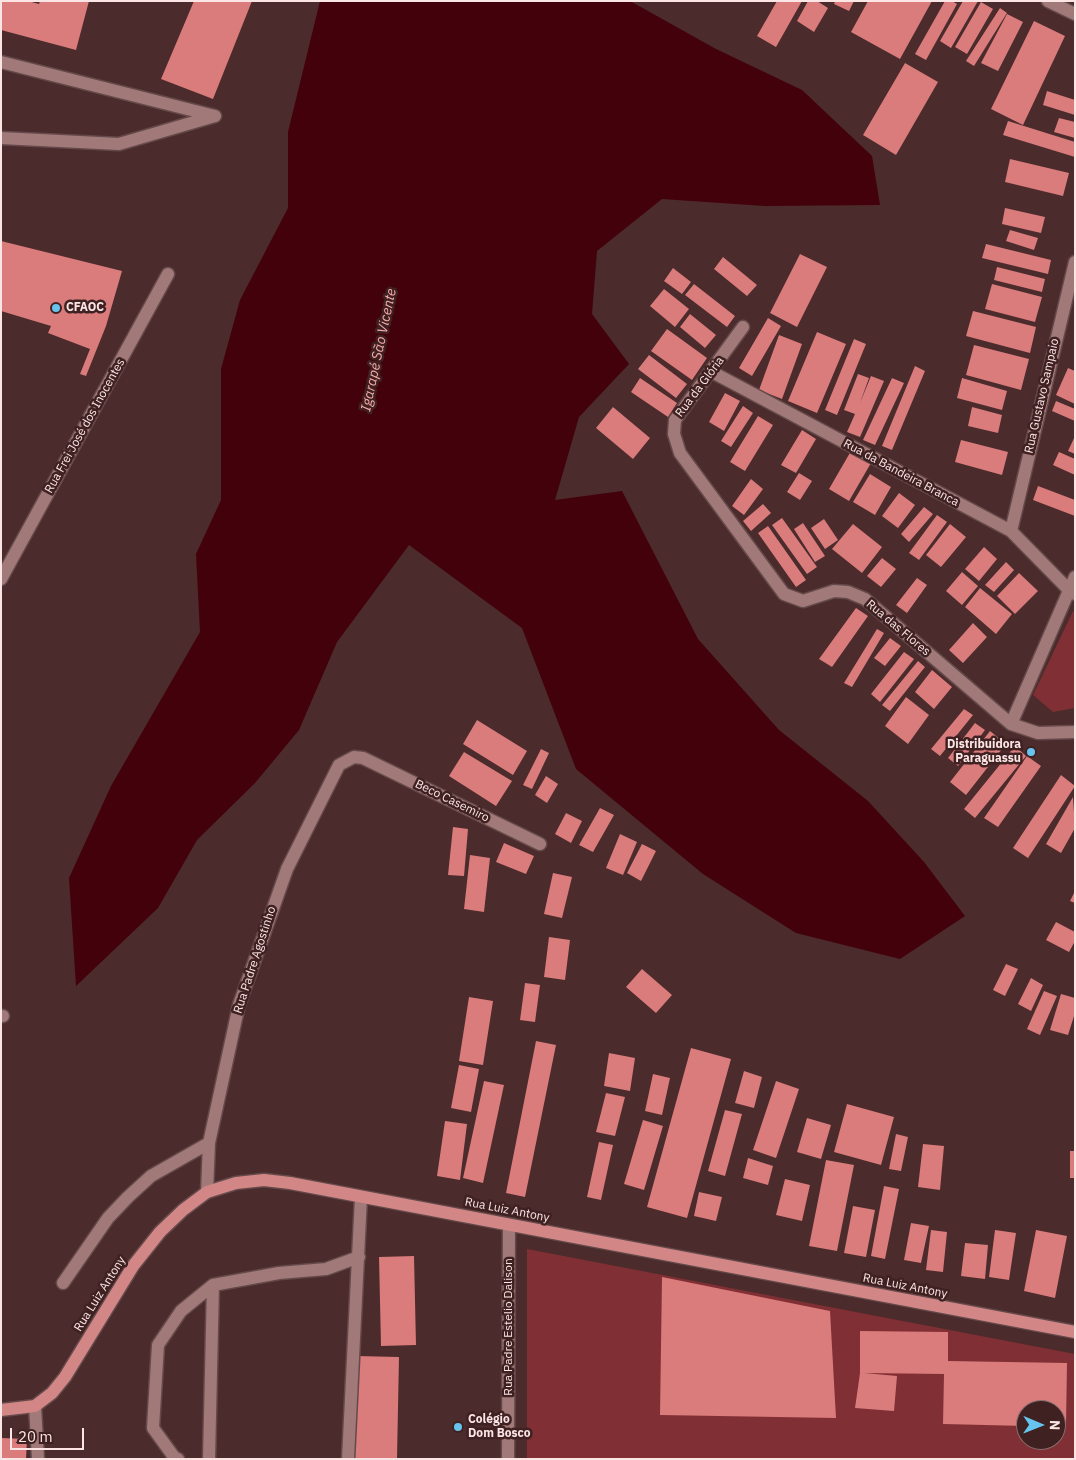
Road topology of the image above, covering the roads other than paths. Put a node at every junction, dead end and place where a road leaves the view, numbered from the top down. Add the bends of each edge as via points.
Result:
1 (1048, 1) edge
2 (1075, 14) edge
3 (1, 62) edge
4 (1, 138) edge
5 (1075, 262) edge
6 (168, 274) dead end
7 (744, 327) dead end
8 (712, 372) junction
9 (680, 453) joint
10 (1011, 531) junction
11 (1075, 577) edge
12 (1, 579) edge
13 (1072, 592) edge
14 (1011, 724) junction
15 (1075, 732) edge
16 (363, 758) joint
17 (540, 844) dead end
18 (209, 1143) junction
19 (207, 1192) junction
20 (362, 1197) junction
21 (509, 1225) junction
22 (359, 1257) junction
23 (63, 1283) dead end
24 (213, 1285) junction
25 (1075, 1332) edge
26 (35, 1406) junction
27 (1, 1410) edge
28 (38, 1459) edge
29 (178, 1459) edge
30 (209, 1459) edge
31 (348, 1459) edge
32 (508, 1459) edge

1 - 2 street
3 - 4 street via 215,116 119,144
5 - 10 street, Rua Gustavo Sampaio
6 - 12 street, Rua Frei José dos Inocentes
7 - 8 street, Rua da Glória
8 - 9 street, Rua da Glória via 674,420 674,434
8 - 10 street, Rua da Bandeira Branca
9 - 14 street, Rua das Flores via 784,594 803,600 834,591 848,592 865,599
10 - 13 street, Rua da Bandeira Branca
11 - 13 street
13 - 14 street
14 - 15 street, Rua das Flores via 1038,733
16 - 17 street, Beco Casemiro
16 - 18 street, Rua Padre Agostinho via 354,758 339,765 287,869 239,1005
18 - 19 street, Rua Padre Agostinho
18 - 23 street via 151,1176 128,1197 108,1218
19 - 20 main road, Rua Luiz Antony via 236,1183 264,1180
19 - 26 main road, Rua Luiz Antony via 160,1232 133,1266 65,1377
20 - 21 main road, Rua Luiz Antony
20 - 22 street
21 - 25 main road, Rua Luiz Antony
21 - 32 street, Rua Padre Estelio Dalison
22 - 24 street via 326,1269 279,1273
22 - 31 street
24 - 29 street via 181,1311 158,1345 153,1428
24 - 30 street
26 - 27 main road
26 - 28 street

